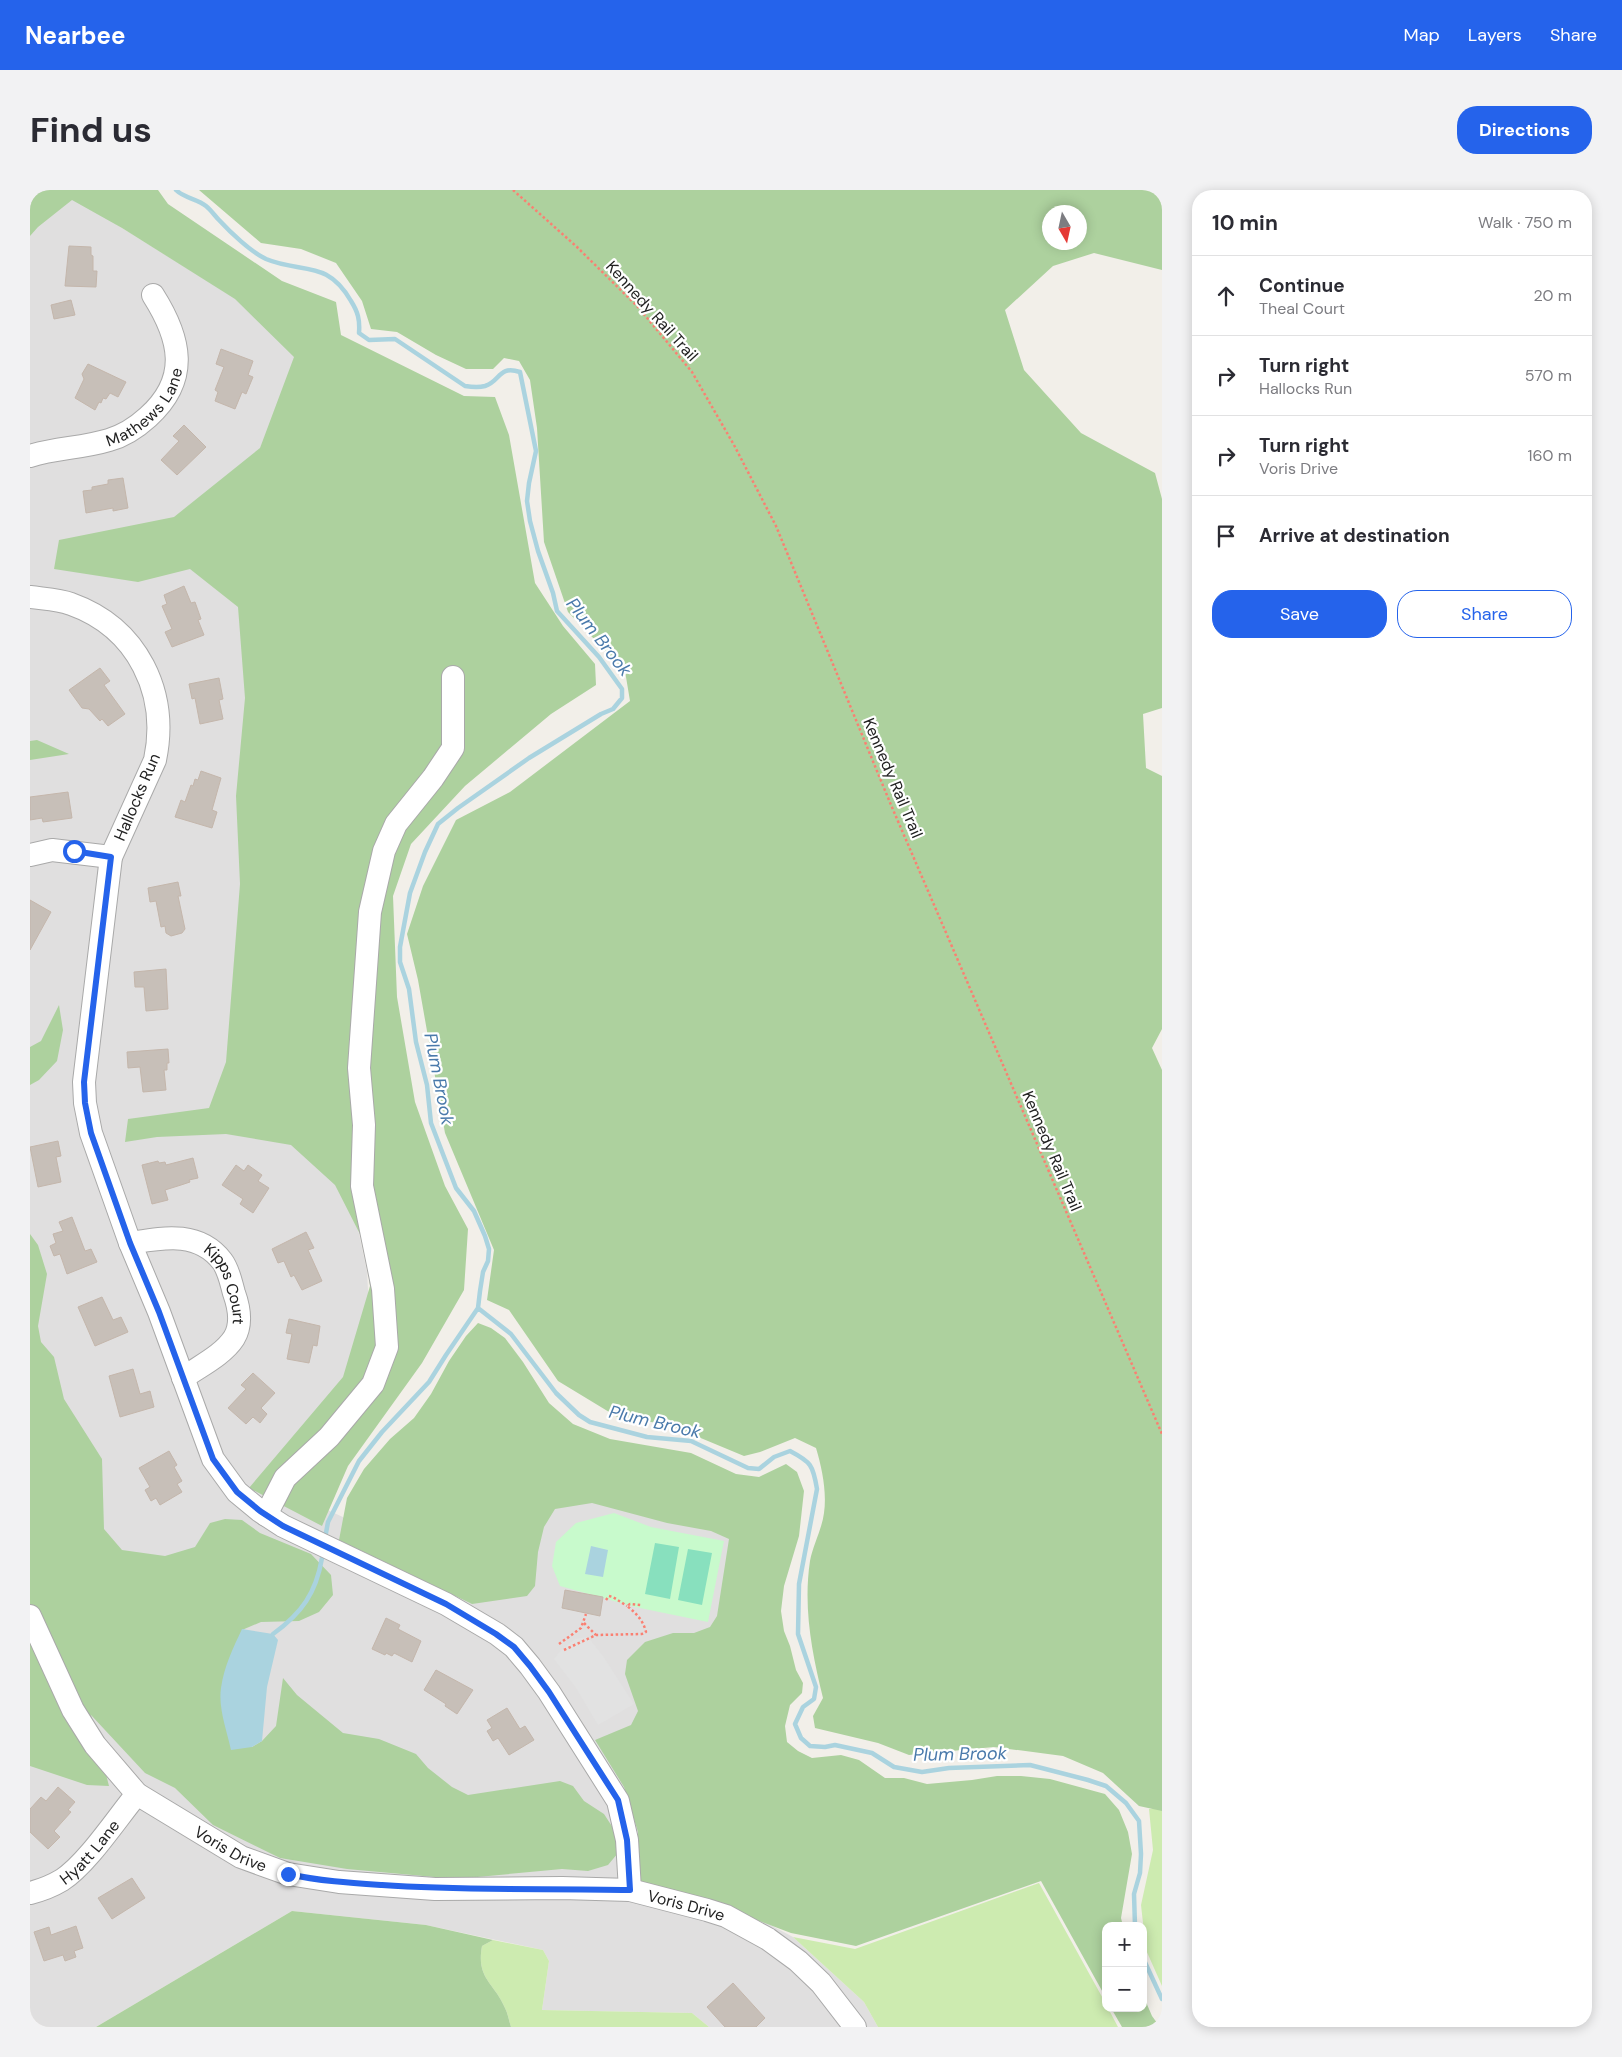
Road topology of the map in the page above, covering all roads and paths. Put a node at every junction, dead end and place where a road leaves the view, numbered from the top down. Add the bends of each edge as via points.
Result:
1 (513, 190) edge
2 (153, 295) dead end
3 (30, 456) edge
4 (30, 597) edge
5 (453, 677) dead end
6 (30, 854) edge
7 (111, 857) junction
8 (130, 1243) junction
9 (183, 1378) junction
10 (1162, 1434) edge
11 (266, 1515) junction
12 (606, 1600) dead end
13 (641, 1605) dead end
14 (627, 1606) junction
15 (586, 1614) dead end
16 (30, 1616) edge
17 (584, 1623) junction
18 (596, 1635) junction
19 (558, 1644) dead end
20 (564, 1650) dead end
21 (137, 1794) junction
22 (630, 1890) junction
23 (30, 1893) edge
24 (855, 2027) edge

1 - 10 path, Kennedy Rail Trail via 638,307 692,372 734,444 779,534 891,805
2 - 3 street, Mathews Lane via 170,323 178,357 176,374 161,405 140,423 110,440
4 - 7 street, Hallocks Run via 71,604 105,621 126,640 152,681 159,724 155,760
5 - 11 street via 453,748 396,824 384,851 370,912 359,1068 364,1125 362,1186 384,1289 387,1347 373,1384 328,1437 285,1478
6 - 7 street via 52,850
7 - 8 street, Hallocks Run via 84,1082 85,1103 91,1133
8 - 9 street, Hallocks Run
8 - 9 street, Kipps Court via 168,1237 191,1240 213,1253 227,1270 236,1297 239,1321 235,1336 221,1352
9 - 11 street, Hallocks Run via 213,1459 237,1492
11 - 22 street, Hallocks Run via 446,1604 514,1647 549,1692 618,1800 627,1840
12 - 14 path via 613,1597
13 - 14 path
14 - 18 path via 640,1617 646,1632 634,1636
15 - 17 path
16 - 21 street, Voris Drive via 73,1710 95,1745
17 - 18 path
17 - 19 path
18 - 20 path
21 - 22 street, Voris Drive via 241,1857 309,1879 435,1889
21 - 23 street, Hyatt Lane via 77,1868 48,1888
22 - 24 street, Voris Drive via 726,1916 768,1939 821,1983

